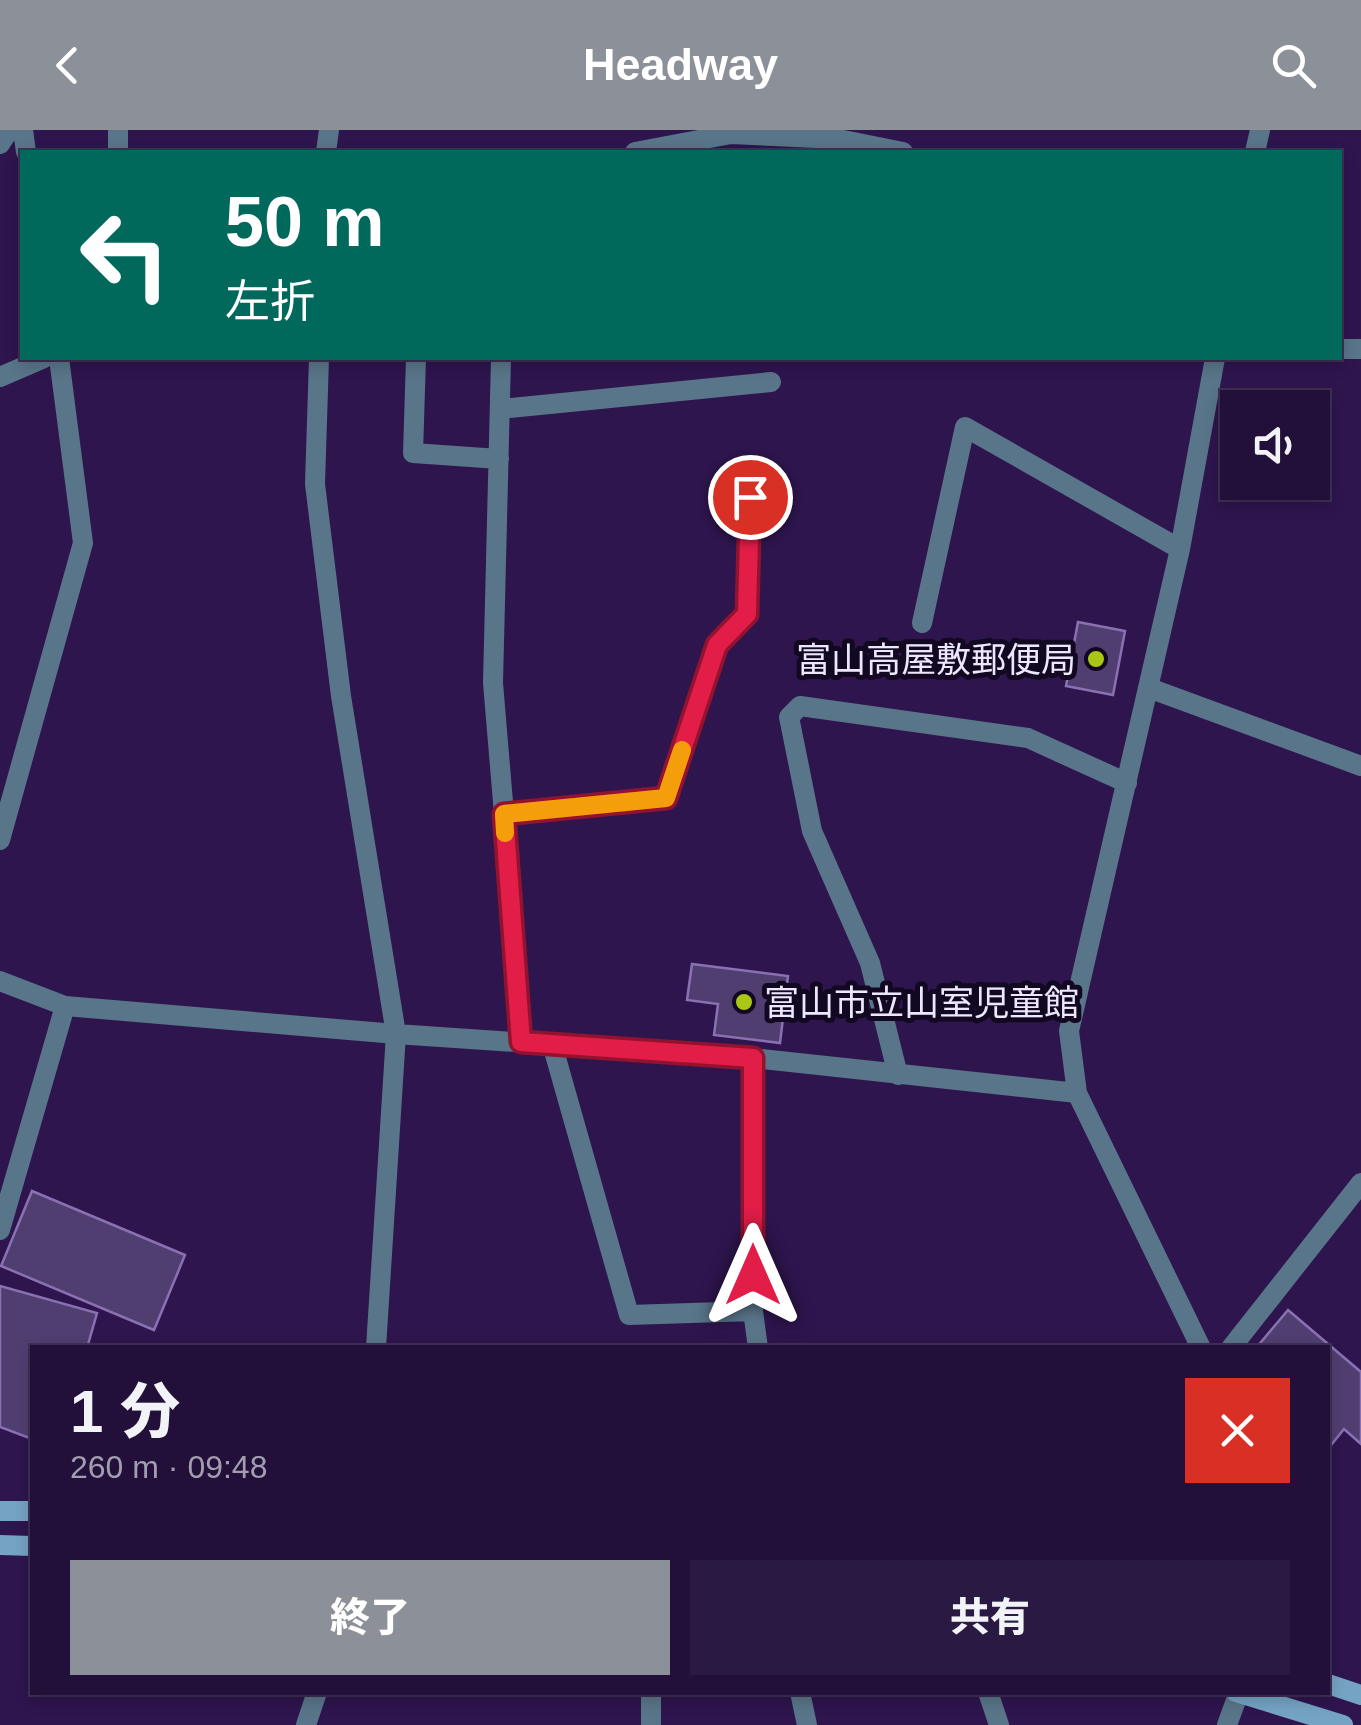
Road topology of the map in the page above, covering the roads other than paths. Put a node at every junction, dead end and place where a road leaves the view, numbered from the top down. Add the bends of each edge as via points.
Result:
1 (8, 130) edge
2 (655, 139) edge
3 (0, 144) edge
4 (893, 150) edge
5 (39, 360) edge
6 (59, 360) edge
7 (319, 360) edge
8 (416, 360) edge
9 (501, 360) edge
10 (1214, 360) edge
11 (0, 377) edge
12 (771, 382) dead end
13 (500, 409) junction
14 (500, 459) junction
15 (750, 497) dead end
16 (1180, 549) junction
17 (922, 623) dead end
18 (1149, 688) junction
19 (1361, 766) edge
20 (1127, 783) junction
21 (504, 814) junction
22 (0, 840) edge
23 (0, 981) edge
24 (65, 1006) junction
25 (396, 1034) junction
26 (521, 1042) junction
27 (552, 1044) junction
28 (753, 1058) junction
29 (898, 1076) junction
30 (1077, 1093) junction
31 (1361, 1183) edge
32 (0, 1230) edge
33 (753, 1311) junction
34 (376, 1345) edge
35 (758, 1345) edge
36 (1200, 1345) edge
37 (1233, 1345) edge
38 (0, 1511) edge
39 (30, 1511) edge
40 (0, 1545) edge
41 (30, 1546) edge
42 (1330, 1685) edge
43 (316, 1695) edge
44 (651, 1695) edge
45 (801, 1695) edge
46 (989, 1695) edge
47 (1237, 1695) edge
48 (1245, 1695) edge
49 (1361, 1695) edge
50 (306, 1725) edge
51 (651, 1725) edge
52 (807, 1725) edge
53 (999, 1725) edge
54 (1226, 1725) edge
55 (1343, 1725) edge

1 - 3 street
2 - 4 street via 731,134 838,139
5 - 11 street
6 - 22 street via 83,544
7 - 25 street via 316,484 341,696
8 - 14 street via 412,453
9 - 13 street
10 - 16 street
12 - 13 street
13 - 14 street
14 - 21 street via 494,683
15 - 21 street via 747,614 717,645 666,798
16 - 17 street via 965,427
16 - 18 street
18 - 19 street
18 - 20 street
20 - 29 street via 1028,738 800,706 789,717 812,831 870,962
20 - 30 street via 1068,1031
21 - 26 street
23 - 24 street
24 - 25 street
24 - 32 street
25 - 26 street
25 - 34 street
26 - 27 street
27 - 28 street
27 - 33 street via 628,1315
28 - 29 street
28 - 33 street
29 - 30 street
30 - 36 street
31 - 37 street
33 - 35 street
38 - 39 street
40 - 41 street
42 - 49 street
43 - 50 street
44 - 51 street
45 - 52 street
46 - 53 street
47 - 54 street
48 - 55 street

